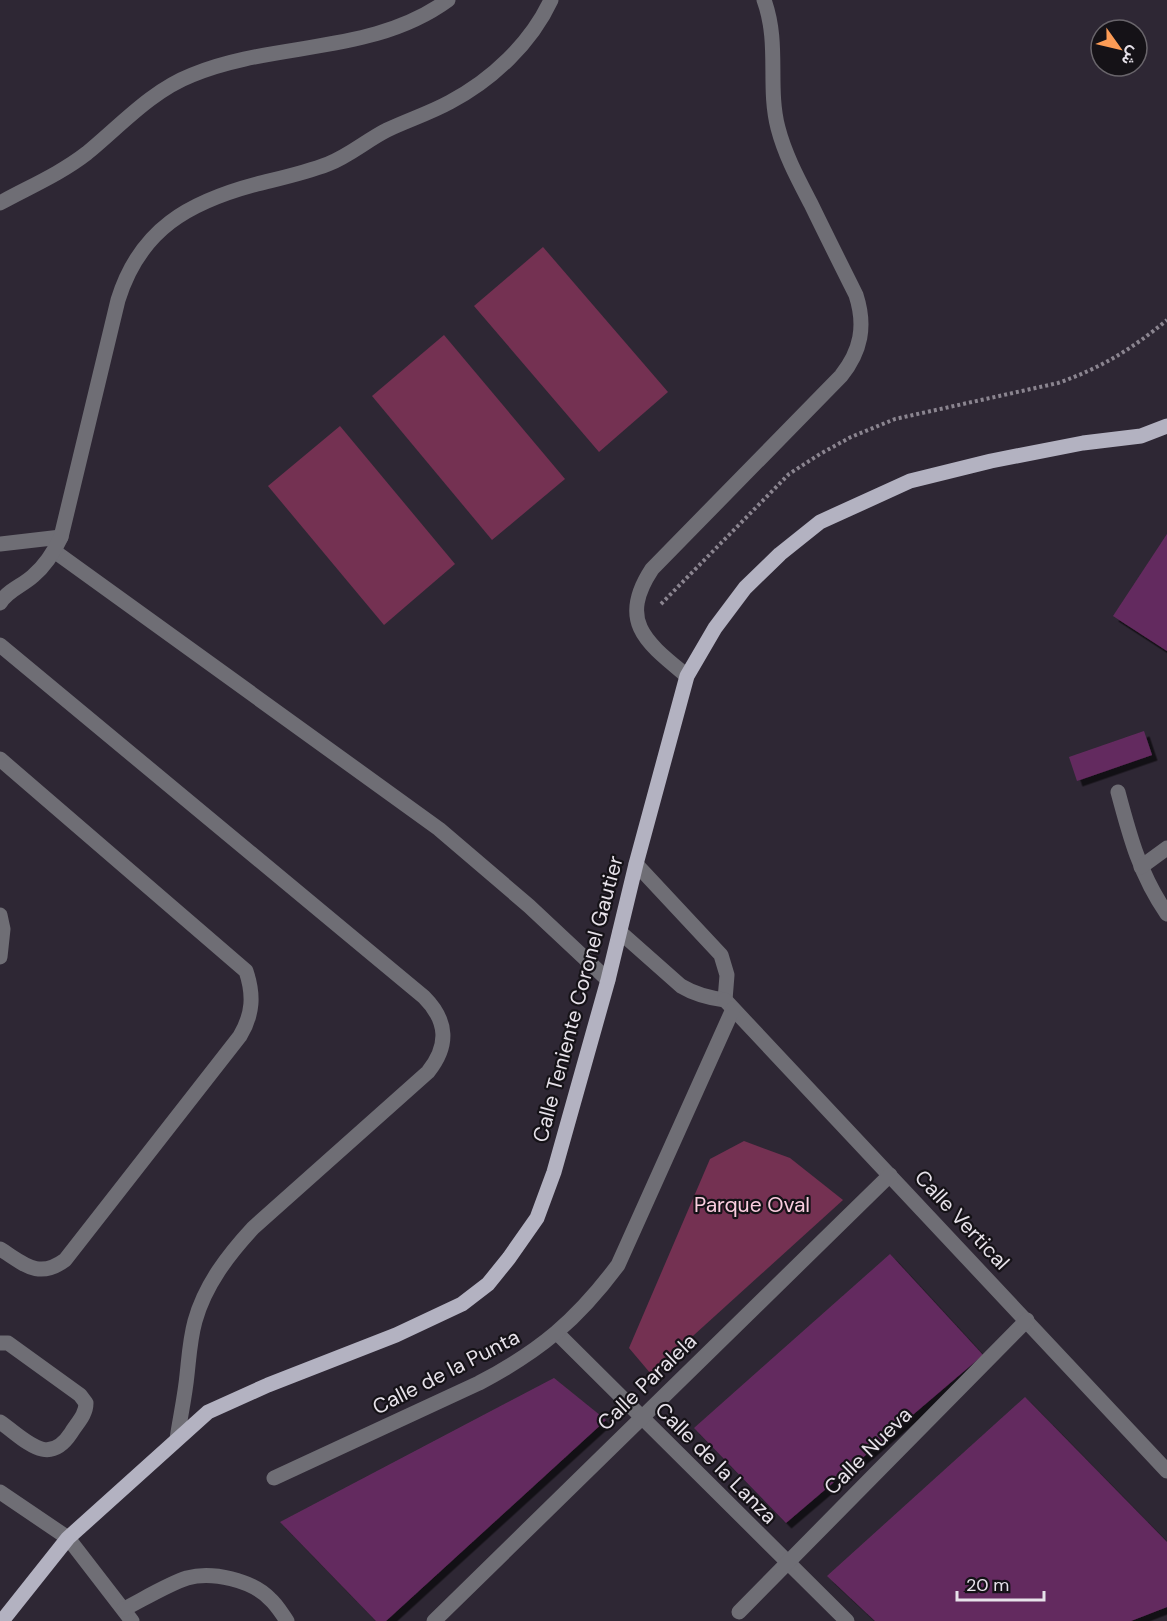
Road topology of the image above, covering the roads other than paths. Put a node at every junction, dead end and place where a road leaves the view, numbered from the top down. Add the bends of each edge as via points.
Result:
1 (448, 0) edge
2 (551, 0) edge
3 (764, 0) edge
4 (0, 203) edge
5 (1167, 426) edge
6 (0, 544) edge
7 (58, 544) junction
8 (0, 603) edge
9 (0, 645) edge
10 (687, 676) junction
11 (0, 759) edge
12 (1118, 792) dead end
13 (1167, 848) edge
14 (636, 864) junction
15 (1141, 867) junction
16 (1167, 914) edge
17 (0, 915) edge
18 (620, 932) junction
19 (0, 957) edge
20 (608, 980) junction
21 (729, 1004) junction
22 (890, 1175) junction
23 (0, 1249) edge
24 (1027, 1320) junction
25 (557, 1333) junction
26 (0, 1342) edge
27 (641, 1417) junction
28 (0, 1422) edge
29 (177, 1439) junction
30 (1167, 1472) edge
31 (274, 1478) dead end
32 (0, 1492) edge
33 (68, 1538) junction
34 (788, 1563) junction
35 (739, 1612) dead end
36 (128, 1615) edge
37 (2, 1621) edge
38 (287, 1621) edge
39 (434, 1621) edge
40 (847, 1621) edge

1 - 4 street via 419,17 368,36 243,59 190,75 160,92 69,166
2 - 7 street via 537,27 509,58 470,90 329,164 216,197 181,214 152,236 131,266 118,300
3 - 10 street via 774,51 778,125 792,167 856,295 862,324 856,352 841,376 652,569 642,586 636,606 640,626 651,646
5 - 10 main road, Calle Teniente Coronel Gautier via 1141,436 1083,443 909,481 820,522 745,588 715,627
6 - 7 street
7 - 8 street via 34,575 8,592
7 - 20 street via 439,829
9 - 29 street via 424,997 442,1025 441,1050 428,1072 253,1228 219,1269 196,1319 189,1347
10 - 14 main road, Calle Teniente Coronel Gautier
11 - 23 street via 246,971 252,997 251,1011 240,1036 65,1260 46,1270 36,1269
12 - 15 street
13 - 15 street
14 - 18 main road, Calle Teniente Coronel Gautier
14 - 21 street via 721,955 728,975
15 - 16 street
17 - 19 street
18 - 20 main road, Calle Teniente Coronel Gautier
18 - 21 street via 681,987
20 - 29 main road, Calle Teniente Coronel Gautier via 564,1138 537,1218 488,1284 437,1317 208,1412
21 - 22 street, Calle Vertical
21 - 25 street, Calle de la Punta via 618,1265
22 - 24 street, Calle Vertical
22 - 27 street, Calle Paralela
24 - 30 street, Calle Vertical
24 - 34 street, Calle Nueva
25 - 27 street, Calle de la Lanza
25 - 31 street, Calle de la Punta via 512,1366 479,1383
26 - 28 street via 8,1343 80,1395 86,1409 64,1443 49,1450 34,1446
27 - 34 street, Calle de la Lanza
27 - 39 street, Calle Paralela
29 - 33 main road, Calle Teniente Coronel Gautier
32 - 33 street
33 - 36 street
33 - 37 main road, Calle Teniente Coronel Gautier
34 - 35 street, Calle Nueva
34 - 40 street, Calle de la Lanza
36 - 38 street via 187,1578 203,1576 254,1588 269,1598

